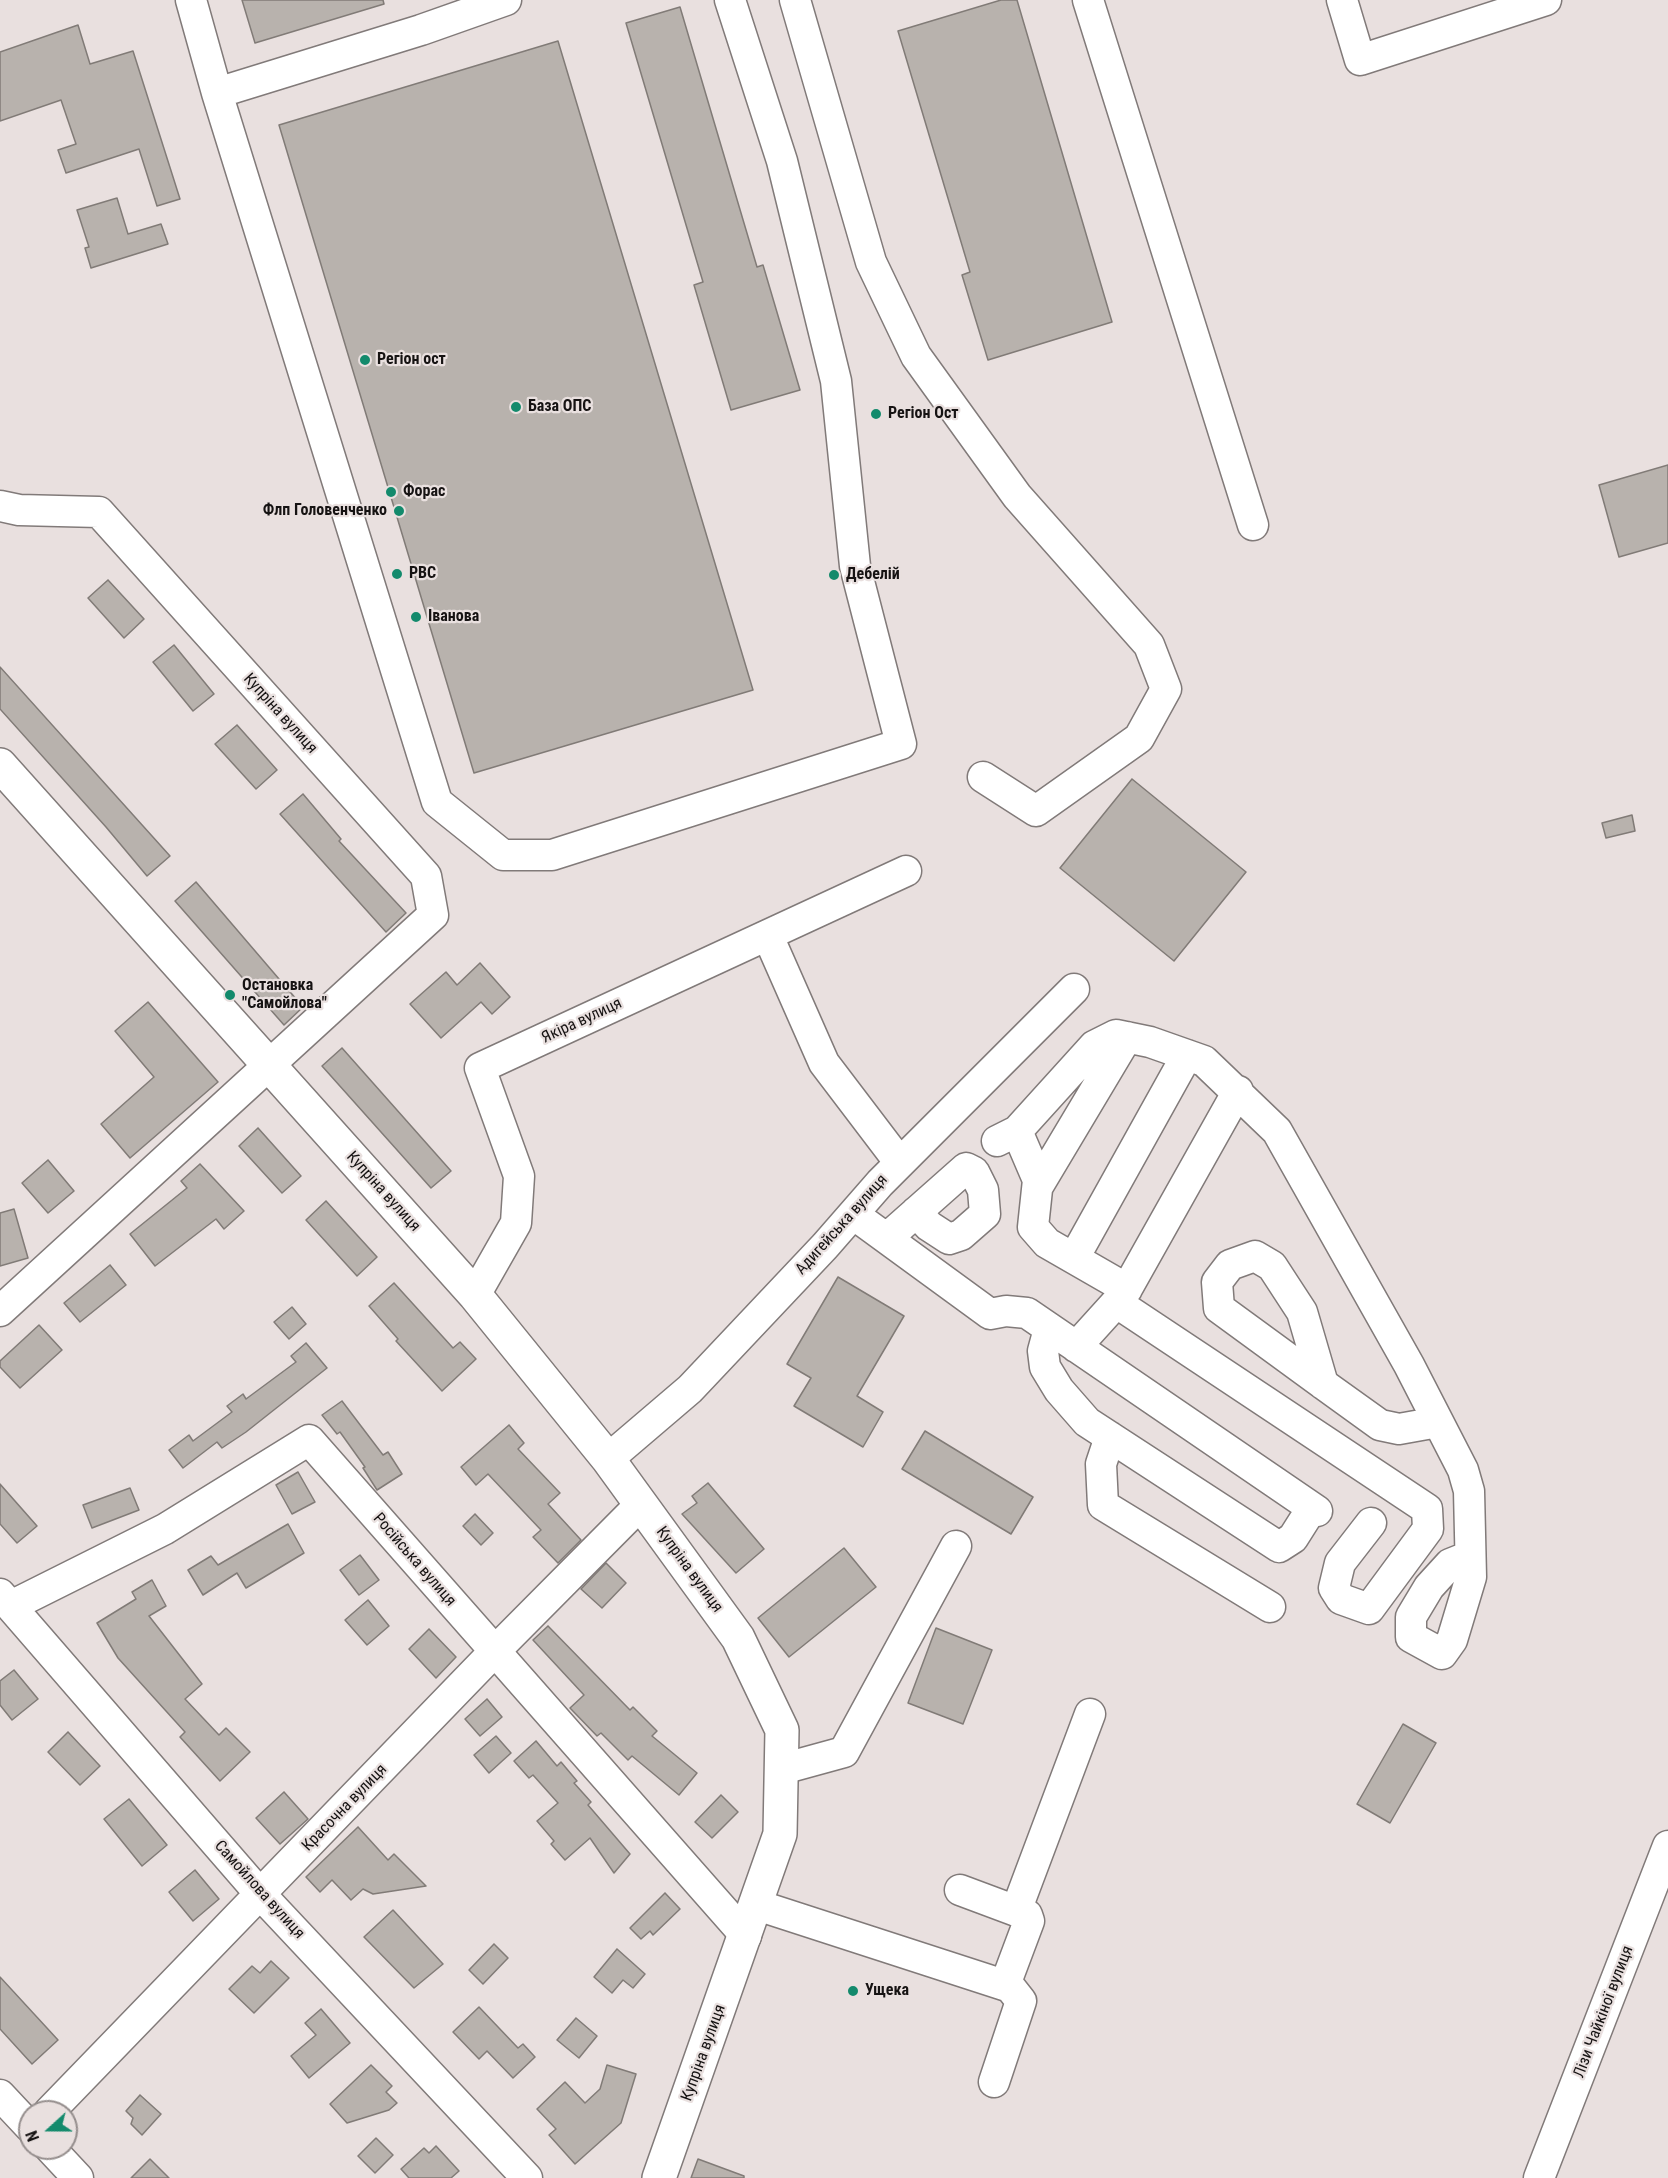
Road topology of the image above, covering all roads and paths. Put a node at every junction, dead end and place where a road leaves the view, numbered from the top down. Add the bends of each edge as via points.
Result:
1 (191, 0) edge
2 (506, 0) edge
3 (730, 0) edge
4 (795, 0) edge
5 (1088, 0) edge
6 (1342, 0) edge
7 (1546, 0) edge
8 (217, 93) junction
9 (0, 506) edge
10 (1253, 525) dead end
11 (0, 765) edge
12 (983, 777) dead end
13 (906, 871) dead end
14 (768, 936) junction
15 (1074, 989) dead end
16 (1127, 1037) junction
17 (1187, 1055) junction
18 (271, 1066) junction
19 (1238, 1092) junction
20 (900, 1163) junction
21 (1038, 1186) junction
22 (916, 1212) dead end
23 (853, 1214) junction
24 (887, 1238) junction
25 (1074, 1258) junction
26 (475, 1295) junction
27 (1122, 1296) junction
28 (0, 1311) edge
29 (1049, 1329) junction
30 (1076, 1347) junction
31 (1323, 1384) dead end
32 (1438, 1422) junction
33 (1110, 1437) junction
34 (608, 1459) junction
35 (641, 1504) junction
36 (1371, 1523) dead end
37 (956, 1546) dead end
38 (1470, 1556) junction
39 (5, 1600) edge
40 (1270, 1607) dead end
41 (1369, 1609) junction
42 (1411, 1637) junction
43 (494, 1652) junction
44 (1090, 1714) dead end
45 (782, 1769) junction
46 (1668, 1846) edge
47 (960, 1890) dead end
48 (261, 1895) junction
49 (756, 1905) junction
50 (1016, 1911) junction
51 (746, 1936) junction
52 (1005, 1985) junction
53 (994, 2082) dead end
54 (0, 2095) edge
55 (61, 2100) edge
56 (18, 2114) edge
57 (61, 2160) edge
58 (77, 2178) edge
59 (527, 2178) edge
60 (659, 2178) edge
61 (1539, 2178) edge

1 - 8 street
2 - 8 street
3 - 8 street via 782,161 836,381 855,566 901,744 552,855 503,855 437,802
4 - 12 street via 871,262 916,356 1017,496 1149,645 1166,689 1139,738 1036,811
5 - 10 street
6 - 7 street via 1360,60
9 - 18 street, Купріна вулиця via 99,512 426,876 433,915
11 - 18 main road, Купріна вулиця
13 - 14 street, Якіра вулиця
14 - 20 street via 824,1063
14 - 26 street, Якіра вулиця via 480,1068 519,1176 516,1223
15 - 20 street, Адигейська вулиця
16 - 17 street
16 - 21 street
16 - 21 street via 1116,1035 1094,1046 1007,1136 1034,1169
17 - 19 street via 1204,1060
17 - 25 street
18 - 26 main road, Купріна вулиця
18 - 28 street, Купріна вулиця
19 - 27 street
19 - 32 street via 1277,1131
20 - 23 street, Адигейська вулиця
21 - 25 street via 1033,1227 1047,1243
22 - 24 street
23 - 24 street
23 - 34 street, Адигейська вулиця via 690,1389
24 - 29 street via 990,1314 1027,1313
25 - 27 street
26 - 34 main road, Купріна вулиця
27 - 30 street
27 - 41 street via 1427,1509 1428,1529
29 - 30 street
29 - 33 street via 1043,1351 1044,1367 1087,1422
30 - 33 street via 1315,1509 1293,1538 1280,1547
31 - 32 street via 1380,1425 1399,1429
32 - 38 street via 1463,1470 1469,1491
33 - 40 street via 1101,1464 1104,1505
34 - 35 main road, Купріна вулиця
35 - 43 street, Красочна вулиця
35 - 45 main road, Купріна вулиця via 738,1638 782,1730
36 - 41 street via 1341,1563 1334,1588 1341,1599
37 - 45 street via 844,1752
38 - 42 street via 1450,1564 1429,1587 1411,1617
38 - 42 street via 1470,1577 1452,1640 1443,1654
39 - 43 street, Російська вулиця via 165,1529 309,1440
39 - 48 street, Самойлова вулиця
41 - 42 street
43 - 48 street, Красочна вулиця
43 - 51 street, Російська вулиця
44 - 50 street
45 - 49 main road, Купріна вулиця via 780,1834
46 - 61 street, Лізи Чайкіної вулиця
47 - 50 street
48 - 55 street, Красочна вулиця
48 - 59 street, Самойлова вулиця
49 - 51 main road, Купріна вулиця
49 - 52 street
50 - 52 street via 1027,1915 1029,1921
51 - 60 main road, Купріна вулиця
52 - 53 street via 1021,2001
54 - 56 street
57 - 58 street

